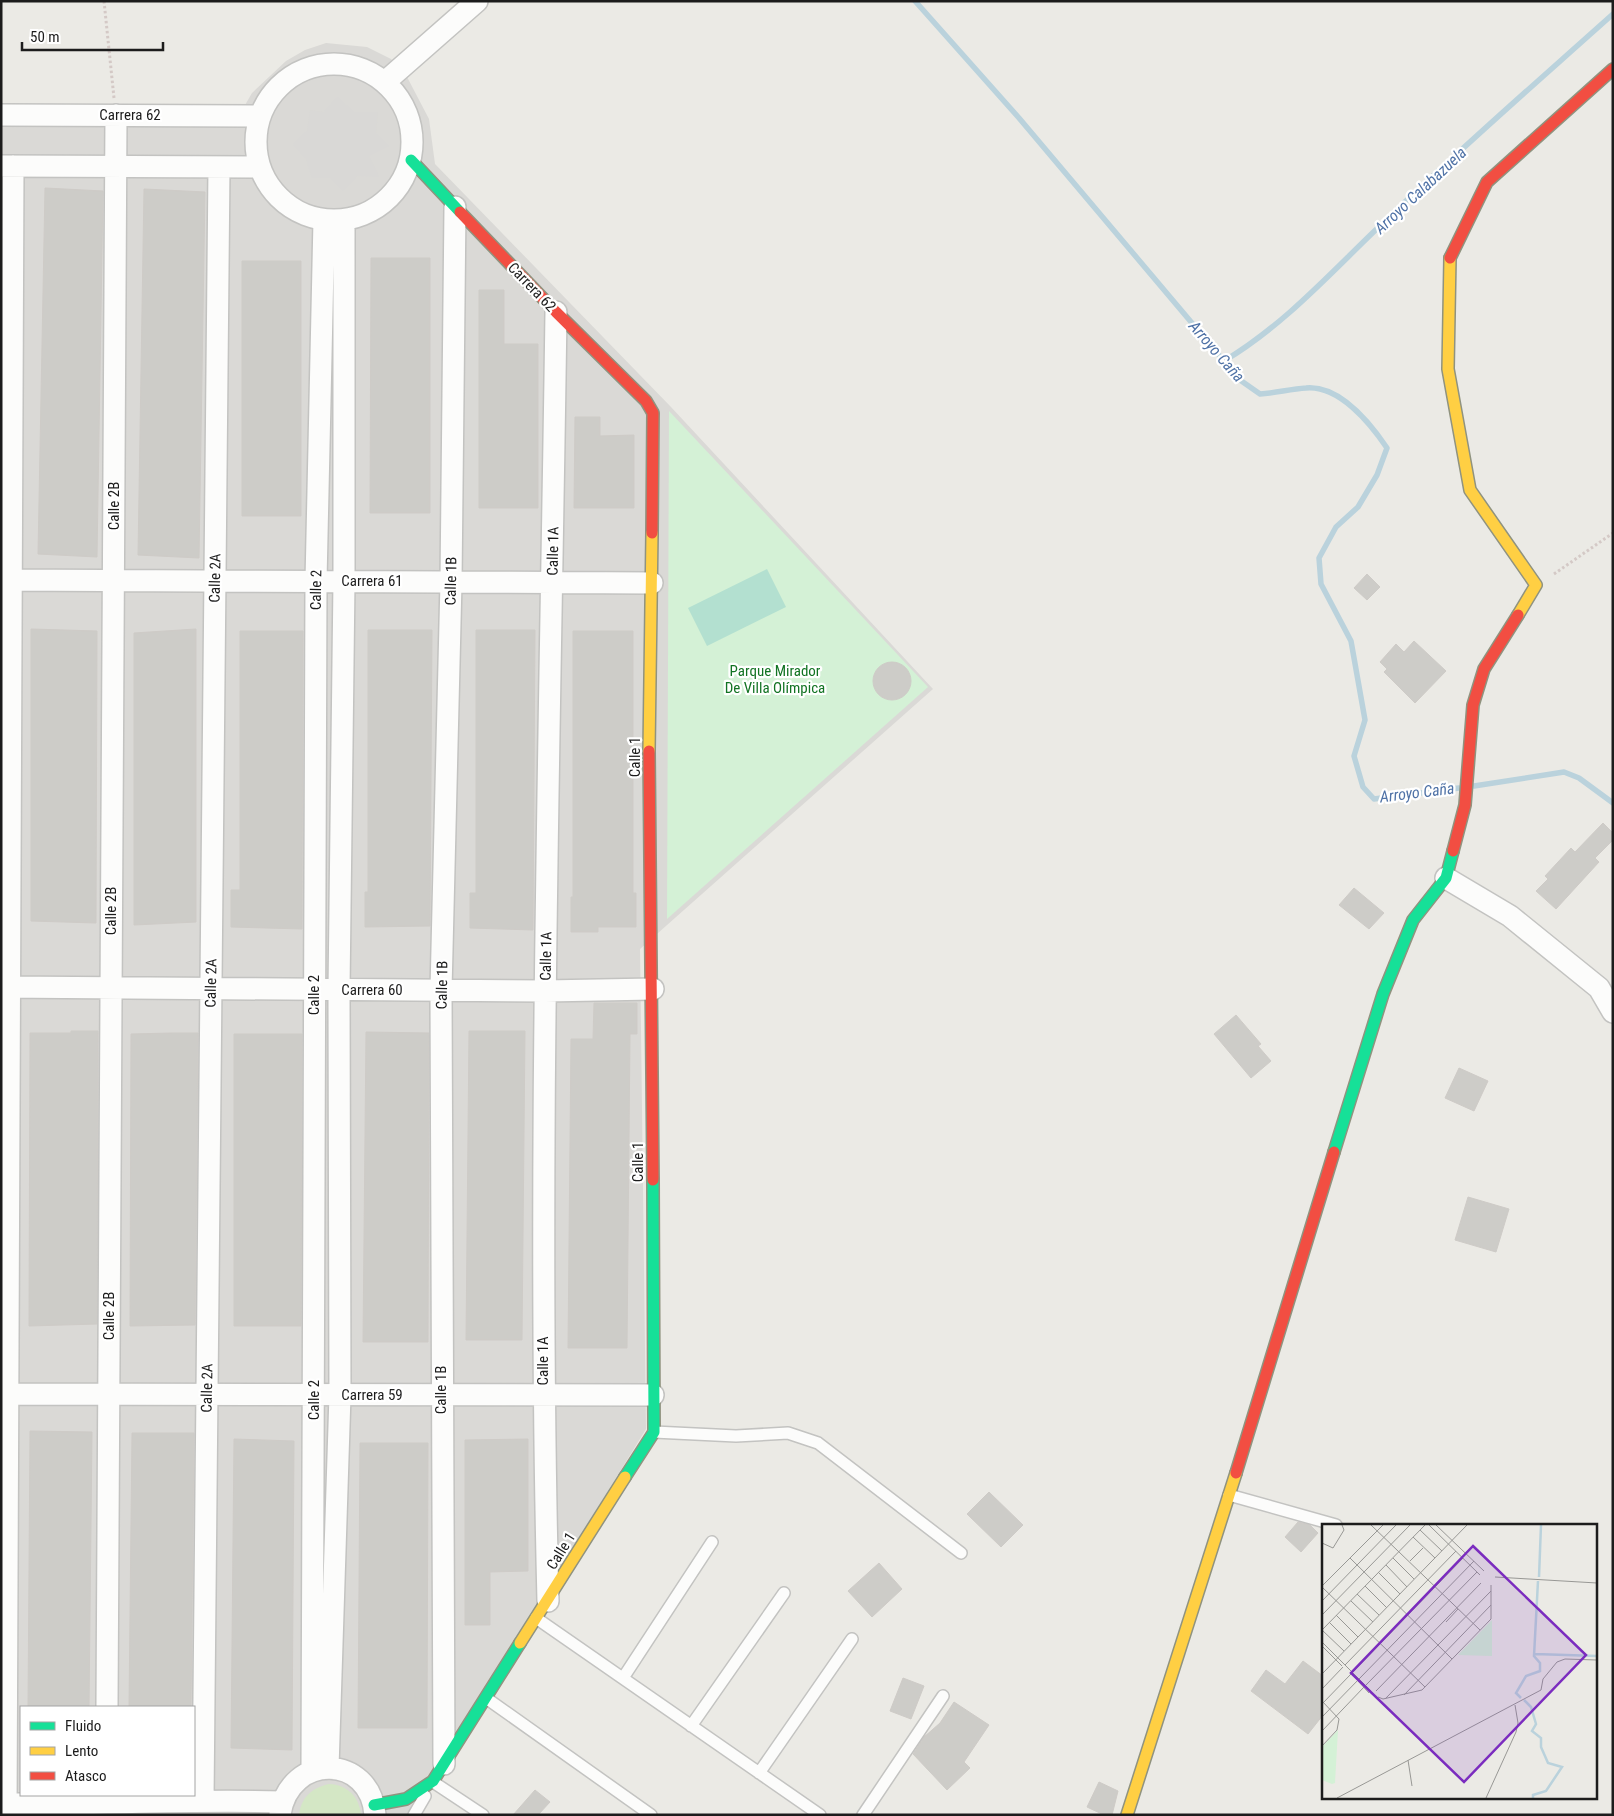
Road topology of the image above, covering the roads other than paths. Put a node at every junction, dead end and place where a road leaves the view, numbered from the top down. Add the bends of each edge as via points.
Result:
1 (477, 1) edge
2 (1613, 69) edge
3 (386, 81) junction
4 (1, 115) edge
5 (116, 115) junction
6 (259, 116) junction
7 (411, 160) junction
8 (7, 166) edge
9 (116, 166) junction
10 (219, 167) junction
11 (259, 167) junction
12 (455, 207) junction
13 (334, 220) junction
14 (556, 312) junction
15 (653, 413) joint
16 (6, 580) edge
17 (113, 580) junction
18 (215, 581) junction
19 (316, 581) junction
20 (344, 581) junction
21 (451, 582) junction
22 (552, 582) junction
23 (652, 583) junction
24 (1446, 878) junction
25 (5, 987) edge
26 (111, 988) junction
27 (211, 989) junction
28 (314, 989) junction
29 (340, 990) junction
30 (441, 990) junction
31 (653, 990) junction
32 (545, 991) junction
33 (1613, 1012) edge
34 (4, 1394) edge
35 (109, 1394) junction
36 (207, 1394) junction
37 (314, 1395) junction
38 (340, 1395) junction
39 (441, 1395) junction
40 (653, 1395) junction
41 (543, 1396) junction
42 (654, 1432) junction
43 (1229, 1495) junction
44 (1332, 1524) edge
45 (712, 1542) dead end
46 (961, 1553) dead end
47 (784, 1593) dead end
48 (542, 1609) junction
49 (852, 1639) dead end
50 (623, 1678) junction
51 (943, 1696) dead end
52 (486, 1698) junction
53 (107, 1706) edge
54 (691, 1726) junction
55 (320, 1769) junction
56 (438, 1773) junction
57 (759, 1774) junction
58 (203, 1799) junction
59 (107, 1805) edge
60 (5, 1807) edge
61 (281, 1808) edge
62 (375, 1810) edge
63 (414, 1815) edge
64 (483, 1815) edge
65 (652, 1815) edge
66 (820, 1815) edge
67 (863, 1815) edge
68 (1126, 1815) edge

1 - 3 street
2 - 24 street via 1487,182 1450,259 1448,369 1470,490 1536,584 1484,669 1473,705 1465,805
3 - 6 street via 368,71 342,64 315,66 290,77 271,96
3 - 7 street via 405,108 412,134
4 - 5 street, Carrera 62
5 - 6 street, Carrera 62
5 - 9 street, Calle 2B
6 - 11 street via 256,143
7 - 12 street, Carrera 62
7 - 13 street via 402,182 387,201 367,214
8 - 9 street
8 - 16 street
9 - 10 street
9 - 17 street, Calle 2B
10 - 11 street
10 - 18 street, Calle 2A
11 - 13 street via 268,186 283,202 302,214
12 - 14 street, Carrera 62
12 - 21 street, Calle 1B
13 - 19 street, Calle 2
13 - 20 street, Calle 2
14 - 15 street, Carrera 62 via 646,401
14 - 22 street, Calle 1A
15 - 23 street, Calle 1
16 - 17 street, Carrera 61
16 - 25 street
17 - 18 street, Carrera 61
17 - 26 street, Calle 2B
18 - 19 street, Carrera 61
18 - 27 street, Calle 2A
19 - 20 street, Carrera 61
19 - 28 street, Calle 2
20 - 21 street, Carrera 61
20 - 29 street, Calle 2
21 - 22 street, Carrera 61
21 - 30 street, Calle 1B
22 - 23 street, Carrera 61
22 - 32 street, Calle 1A
23 - 31 street, Calle 1
24 - 33 street via 1510,916 1599,988
24 - 43 street via 1413,920 1383,994
25 - 26 street, Carrera 60
25 - 34 street
26 - 27 street, Carrera 60
26 - 35 street, Calle 2B
27 - 28 street, Carrera 60
27 - 36 street, Calle 2A
28 - 29 street, Carrera 60
28 - 37 street, Calle 2
29 - 30 street, Carrera 60
29 - 38 street, Calle 2
30 - 32 street, Carrera 60
30 - 39 street, Calle 1B
31 - 32 street, Carrera 60
31 - 40 street, Calle 1
32 - 41 street, Calle 1A
34 - 35 street, Carrera 59
34 - 60 street
35 - 36 street, Carrera 59
35 - 53 street, Calle 2B
36 - 37 street, Carrera 59
36 - 58 street, Calle 2A
37 - 38 street, Carrera 59
37 - 55 street, Calle 2
38 - 39 street, Carrera 59
38 - 55 street, Calle 2
39 - 41 street, Carrera 59
39 - 56 street, Calle 1B
40 - 41 street, Carrera 59
40 - 42 street, Calle 1
41 - 48 street, Calle 1A
42 - 46 lane via 736,1436 788,1433 818,1443
42 - 48 street, Calle 1
43 - 44 lane
43 - 68 street
45 - 50 lane
47 - 54 lane
48 - 50 lane
48 - 52 street, Calle 1
49 - 57 lane
50 - 54 lane
51 - 67 lane
52 - 56 street, Calle 1
52 - 65 lane
54 - 57 lane
55 - 61 street via 299,1778 288,1788
55 - 62 street via 344,1771 358,1778 368,1790
56 - 62 street, Calle 1 via 414,1796
56 - 63 lane
56 - 64 lane
57 - 66 lane
58 - 59 street
58 - 61 street
59 - 60 street

